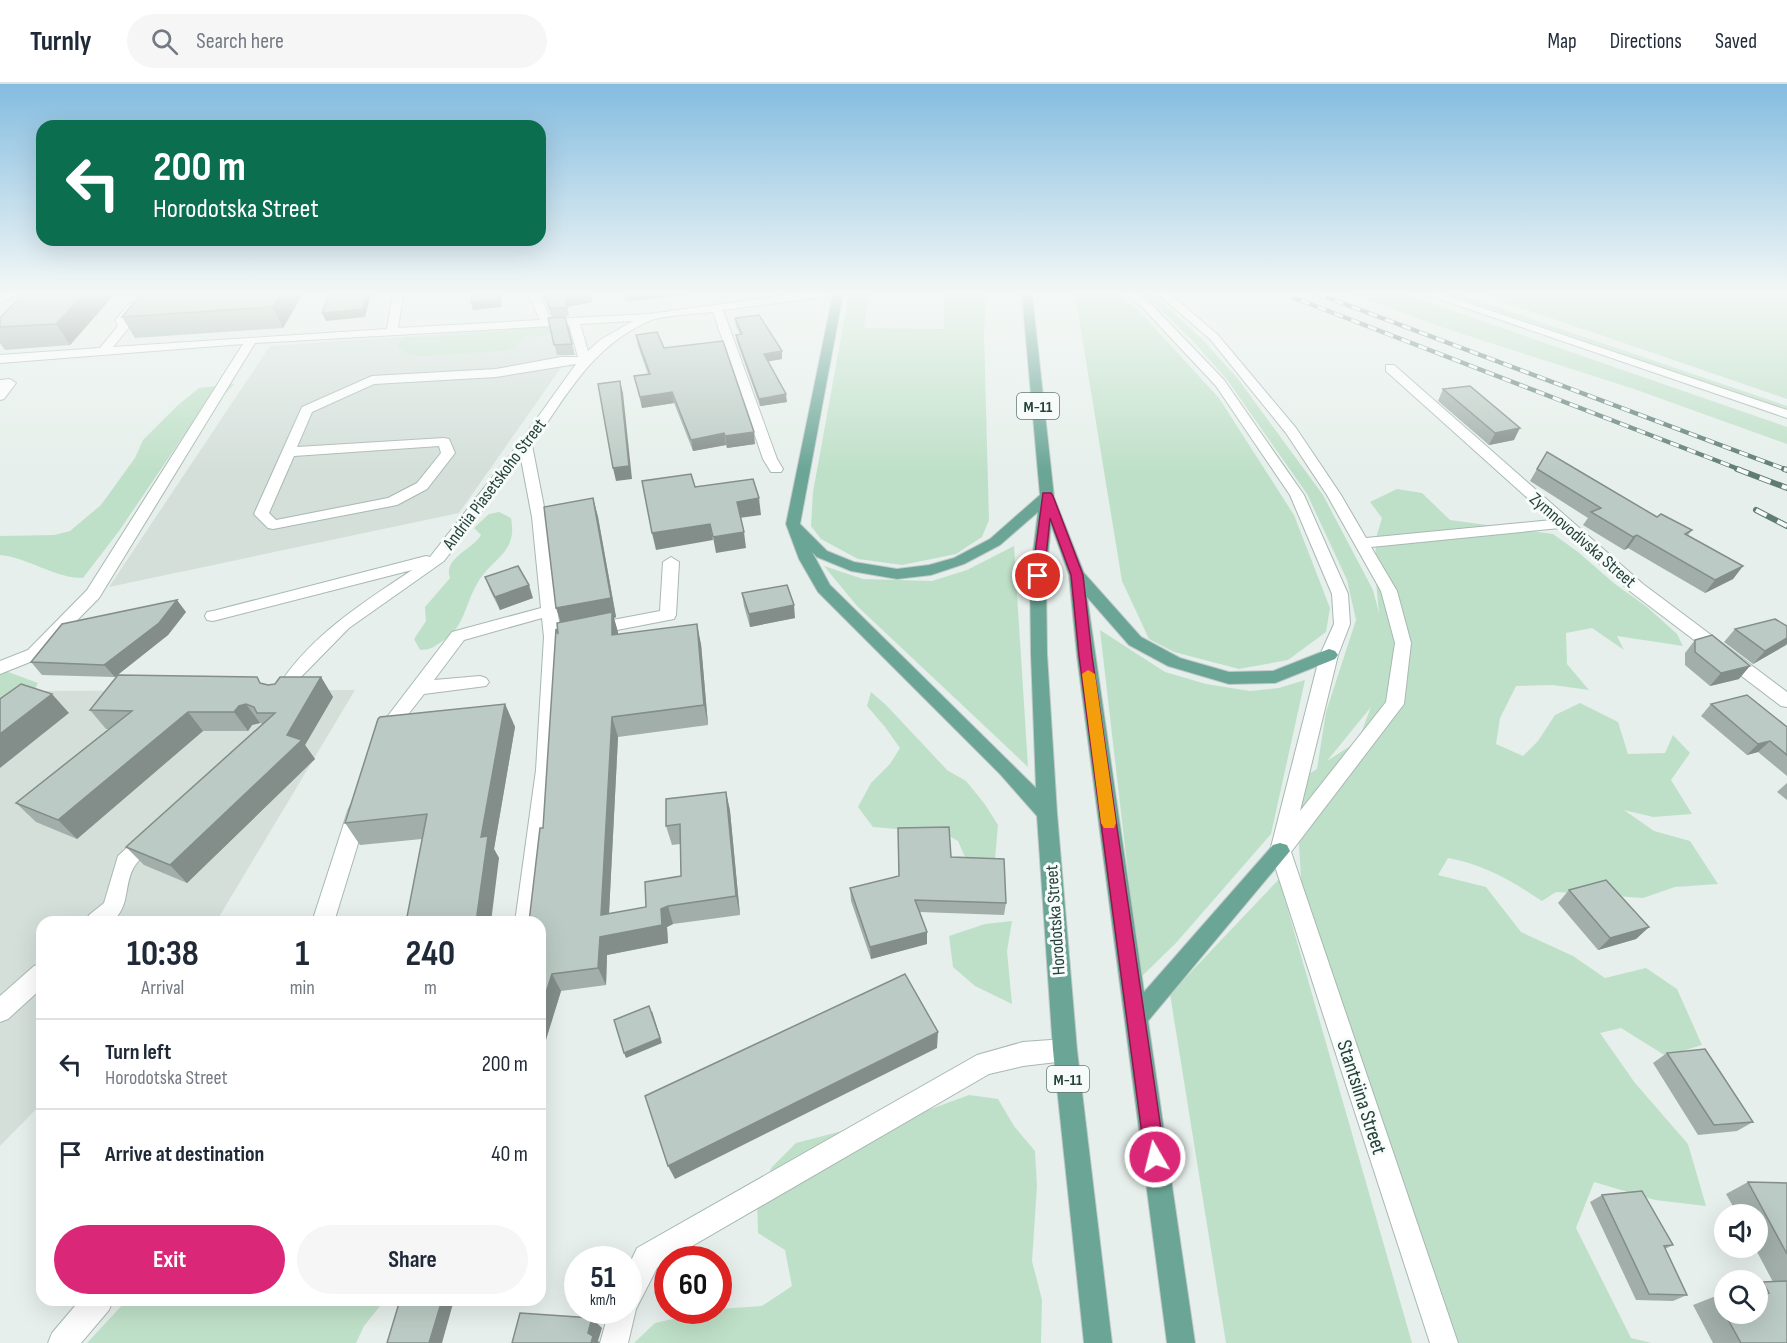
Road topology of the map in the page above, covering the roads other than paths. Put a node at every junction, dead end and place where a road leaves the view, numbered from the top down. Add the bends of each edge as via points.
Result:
1 (81, 353) edge
2 (243, 353) edge
3 (583, 353) edge
4 (593, 353) edge
5 (733, 353) edge
6 (827, 353) edge
7 (1033, 353) edge
8 (1191, 353) edge
9 (1228, 353) edge
10 (1605, 353) edge
11 (0, 359) edge
12 (585, 360) junction
13 (1390, 368) dead end
14 (0, 384) edge
15 (0, 396) edge
16 (1787, 414) edge
17 (525, 445) junction
18 (289, 452) junction
19 (776, 469) dead end
20 (1047, 496) junction
21 (793, 524) junction
22 (1564, 524) junction
23 (1361, 543) junction
24 (440, 558) junction
25 (671, 562) dead end
26 (1077, 575) junction
27 (549, 610) junction
28 (213, 616) dead end
29 (552, 637) junction
30 (1329, 655) junction
31 (0, 668) edge
32 (480, 682) dead end
33 (419, 688) junction
34 (281, 696) edge
35 (1787, 701) edge
36 (377, 750) edge
37 (363, 793) edge
38 (1047, 813) junction
39 (167, 824) edge
40 (1280, 851) junction
41 (104, 916) edge
42 (325, 916) edge
43 (527, 916) edge
44 (36, 978) edge
45 (0, 1011) edge
46 (1136, 1018) junction
47 (1065, 1050) junction
48 (642, 1269) edge
49 (94, 1306) edge
50 (619, 1324) edge
51 (62, 1343) edge
52 (614, 1343) edge
53 (1098, 1343) edge
54 (1181, 1343) edge
55 (1443, 1343) edge

1 - 11 street, Andriia Piasetskoho Street
2 - 31 street via 93,594 34,654
3 - 12 street
4 - 12 street, Andriia Piasetskoho Street
5 - 19 street
6 - 21 main road
7 - 20 main road, Horodotska Street / М-11
8 - 30 street via 1220,383 1297,495 1340,594 1342,624
9 - 23 street via 1290,431
10 - 16 street
12 - 17 street, Andriia Piasetskoho Street
12 - 18 street via 496,374 372,380 308,410
13 - 22 street, Zymnovodivska Street
14 - 15 street via 10,384
17 - 24 street, Andriia Piasetskoho Street
17 - 27 street via 539,517
18 - 18 street via 261,514 273,525 392,502 422,486 448,453 444,442
20 - 21 main road via 995,542 931,570 897,573 851,566 822,555
20 - 26 main road, Horodotska Street / М-11
20 - 38 main road, Horodotska Street / М-11 via 1038,576
21 - 38 main road via 807,560 824,588
22 - 23 street
22 - 35 street, Zymnovodivska Street via 1636,588
23 - 40 street via 1389,591 1403,643 1395,704
24 - 28 street
24 - 34 street, Andriia Piasetskoho Street via 343,624 293,675
25 - 29 street via 668,615
26 - 30 main road via 1135,641 1174,662 1229,678 1275,677
26 - 46 main road, Horodotska Street / М-11
27 - 29 street
27 - 33 street via 458,636
29 - 43 street via 544,771
30 - 40 street
32 - 33 street
33 - 36 street via 380,739
37 - 42 street
38 - 47 main road, Horodotska Street / М-11
39 - 41 street via 124,862 113,908
40 - 46 main road
40 - 55 street, Stantsiina Street
44 - 45 street
46 - 54 main road, Horodotska Street / М-11
47 - 48 street via 985,1063 647,1258
47 - 53 main road, Horodotska Street / М-11
49 - 51 street
50 - 52 street

